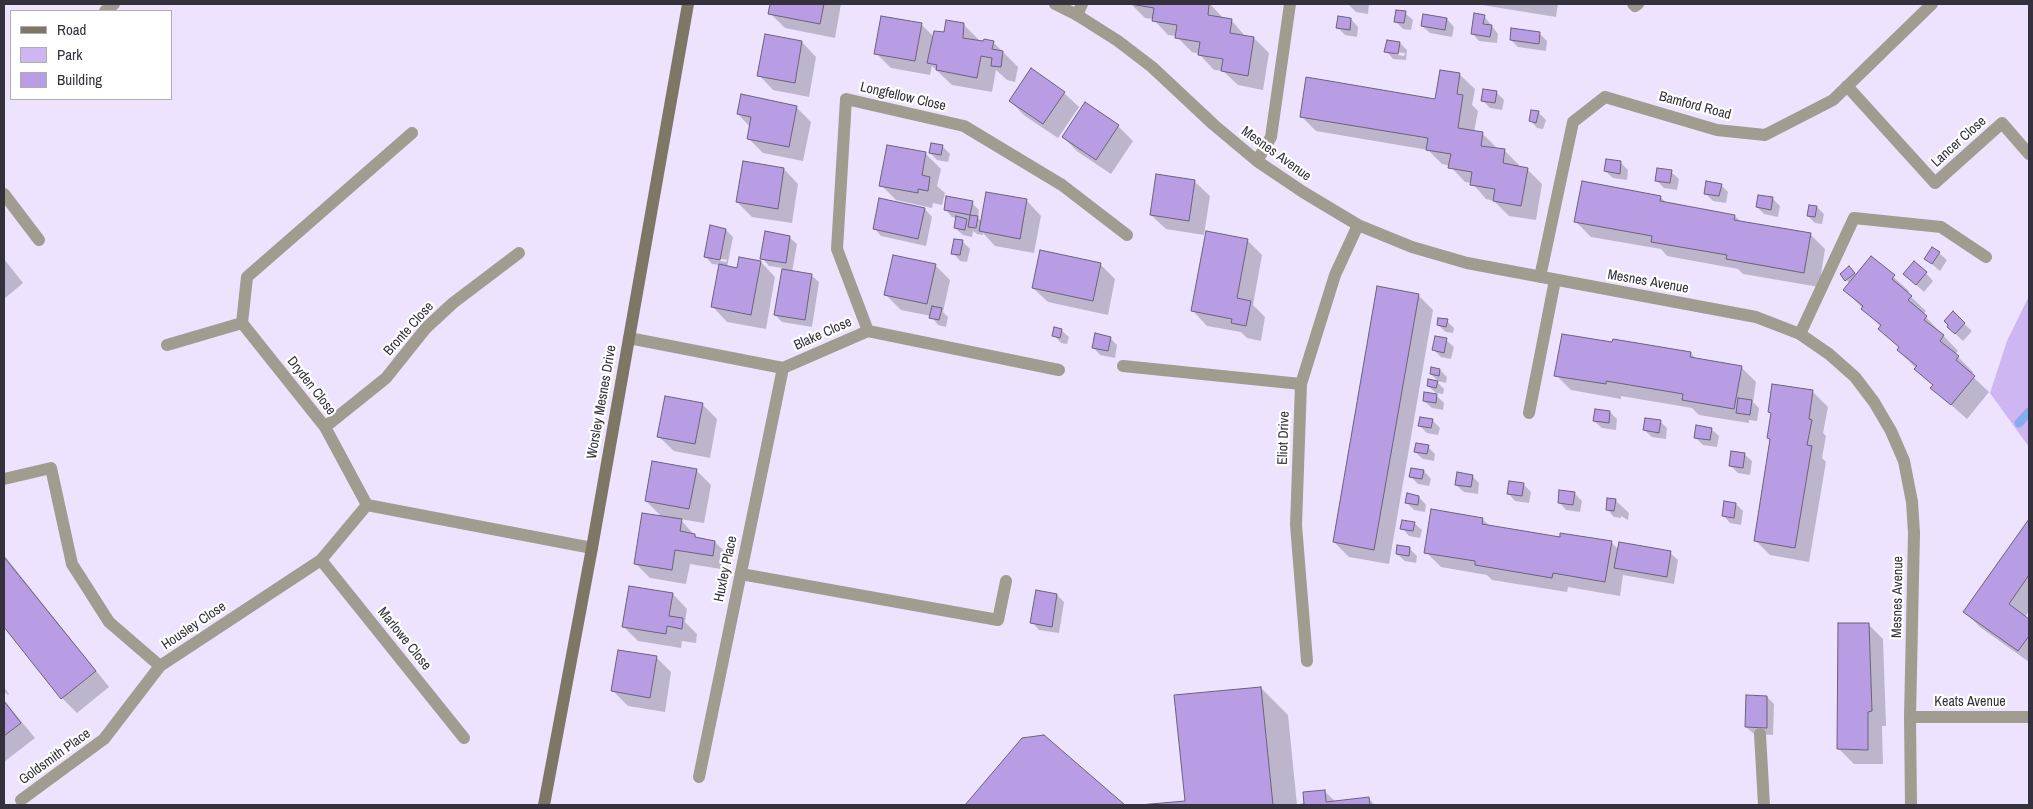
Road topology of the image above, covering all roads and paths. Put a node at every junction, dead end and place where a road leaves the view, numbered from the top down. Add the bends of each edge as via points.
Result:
1 (688, 4) edge
2 (1055, 4) edge
3 (1290, 4) edge
4 (1632, 4) edge
5 (1638, 4) edge
6 (1932, 4) edge
7 (1079, 9) edge
8 (1847, 86) junction
9 (412, 133) dead end
10 (2029, 154) edge
11 (1257, 161) junction
12 (4, 194) edge
13 (1358, 225) junction
14 (1127, 235) dead end
15 (39, 240) dead end
16 (519, 254) dead end
17 (1986, 257) dead end
18 (1540, 278) junction
19 (1554, 280) junction
20 (242, 323) junction
21 (868, 331) junction
22 (1800, 334) junction
23 (629, 338) junction
24 (167, 345) dead end
25 (1124, 366) dead end
26 (783, 368) junction
27 (1059, 370) dead end
28 (1301, 384) junction
29 (1529, 413) dead end
30 (325, 427) junction
31 (4, 479) edge
32 (367, 505) junction
33 (592, 548) junction
34 (321, 560) junction
35 (741, 574) junction
36 (1006, 581) dead end
37 (1307, 661) dead end
38 (160, 666) junction
39 (2029, 716) edge
40 (1910, 717) junction
41 (1760, 734) dead end
42 (464, 738) dead end
43 (699, 777) dead end
44 (21, 800) dead end
45 (544, 805) edge
46 (1764, 805) edge
47 (1911, 805) edge

1 - 23 street, Worsley Mesnes Drive
2 - 7 street, Mesnes Avenue
3 - 11 street via 1271,137
4 - 5 street
6 - 8 street, Bamford Road
7 - 11 street, Mesnes Avenue via 1152,67
8 - 10 street, Lancer Close via 1936,184 2002,123
8 - 18 street, Bamford Road via 1833,100 1765,136 1716,130 1605,97 1573,122
9 - 20 street via 246,277
11 - 13 street, Mesnes Avenue
12 - 15 street
13 - 18 street, Mesnes Avenue via 1412,247
13 - 28 street, Eliot Drive via 1335,275
14 - 21 street, Longfellow Close via 1062,185 964,126 846,99 837,249
16 - 30 street, Bronte Close via 453,303 426,328 386,378
17 - 22 street via 1941,227 1854,218
18 - 19 street, Mesnes Avenue
19 - 22 street, Mesnes Avenue via 1756,316
19 - 29 street
20 - 24 street
20 - 30 street, Dryden Close
21 - 26 street, Blake Close
21 - 27 street, Blake Close
22 - 40 street, Mesnes Avenue via 1855,377 1891,431 1904,461 1914,534
23 - 26 street, Blake Close
23 - 33 street, Worsley Mesnes Drive
25 - 28 street
26 - 35 street, Huxley Place
28 - 37 street, Eliot Drive via 1296,525
30 - 32 street, Dryden Close
31 - 38 street, Housley Close via 51,468 72,564 109,622
32 - 33 street
32 - 34 street, Housley Close
33 - 45 street, Worsley Mesnes Drive
34 - 38 street, Housley Close
34 - 42 street, Marlowe Close
35 - 36 street via 998,620
35 - 43 street, Huxley Place
38 - 44 street, Goldsmith Place via 104,739
39 - 40 street, Keats Avenue
40 - 47 street, Mesnes Avenue
41 - 46 street

